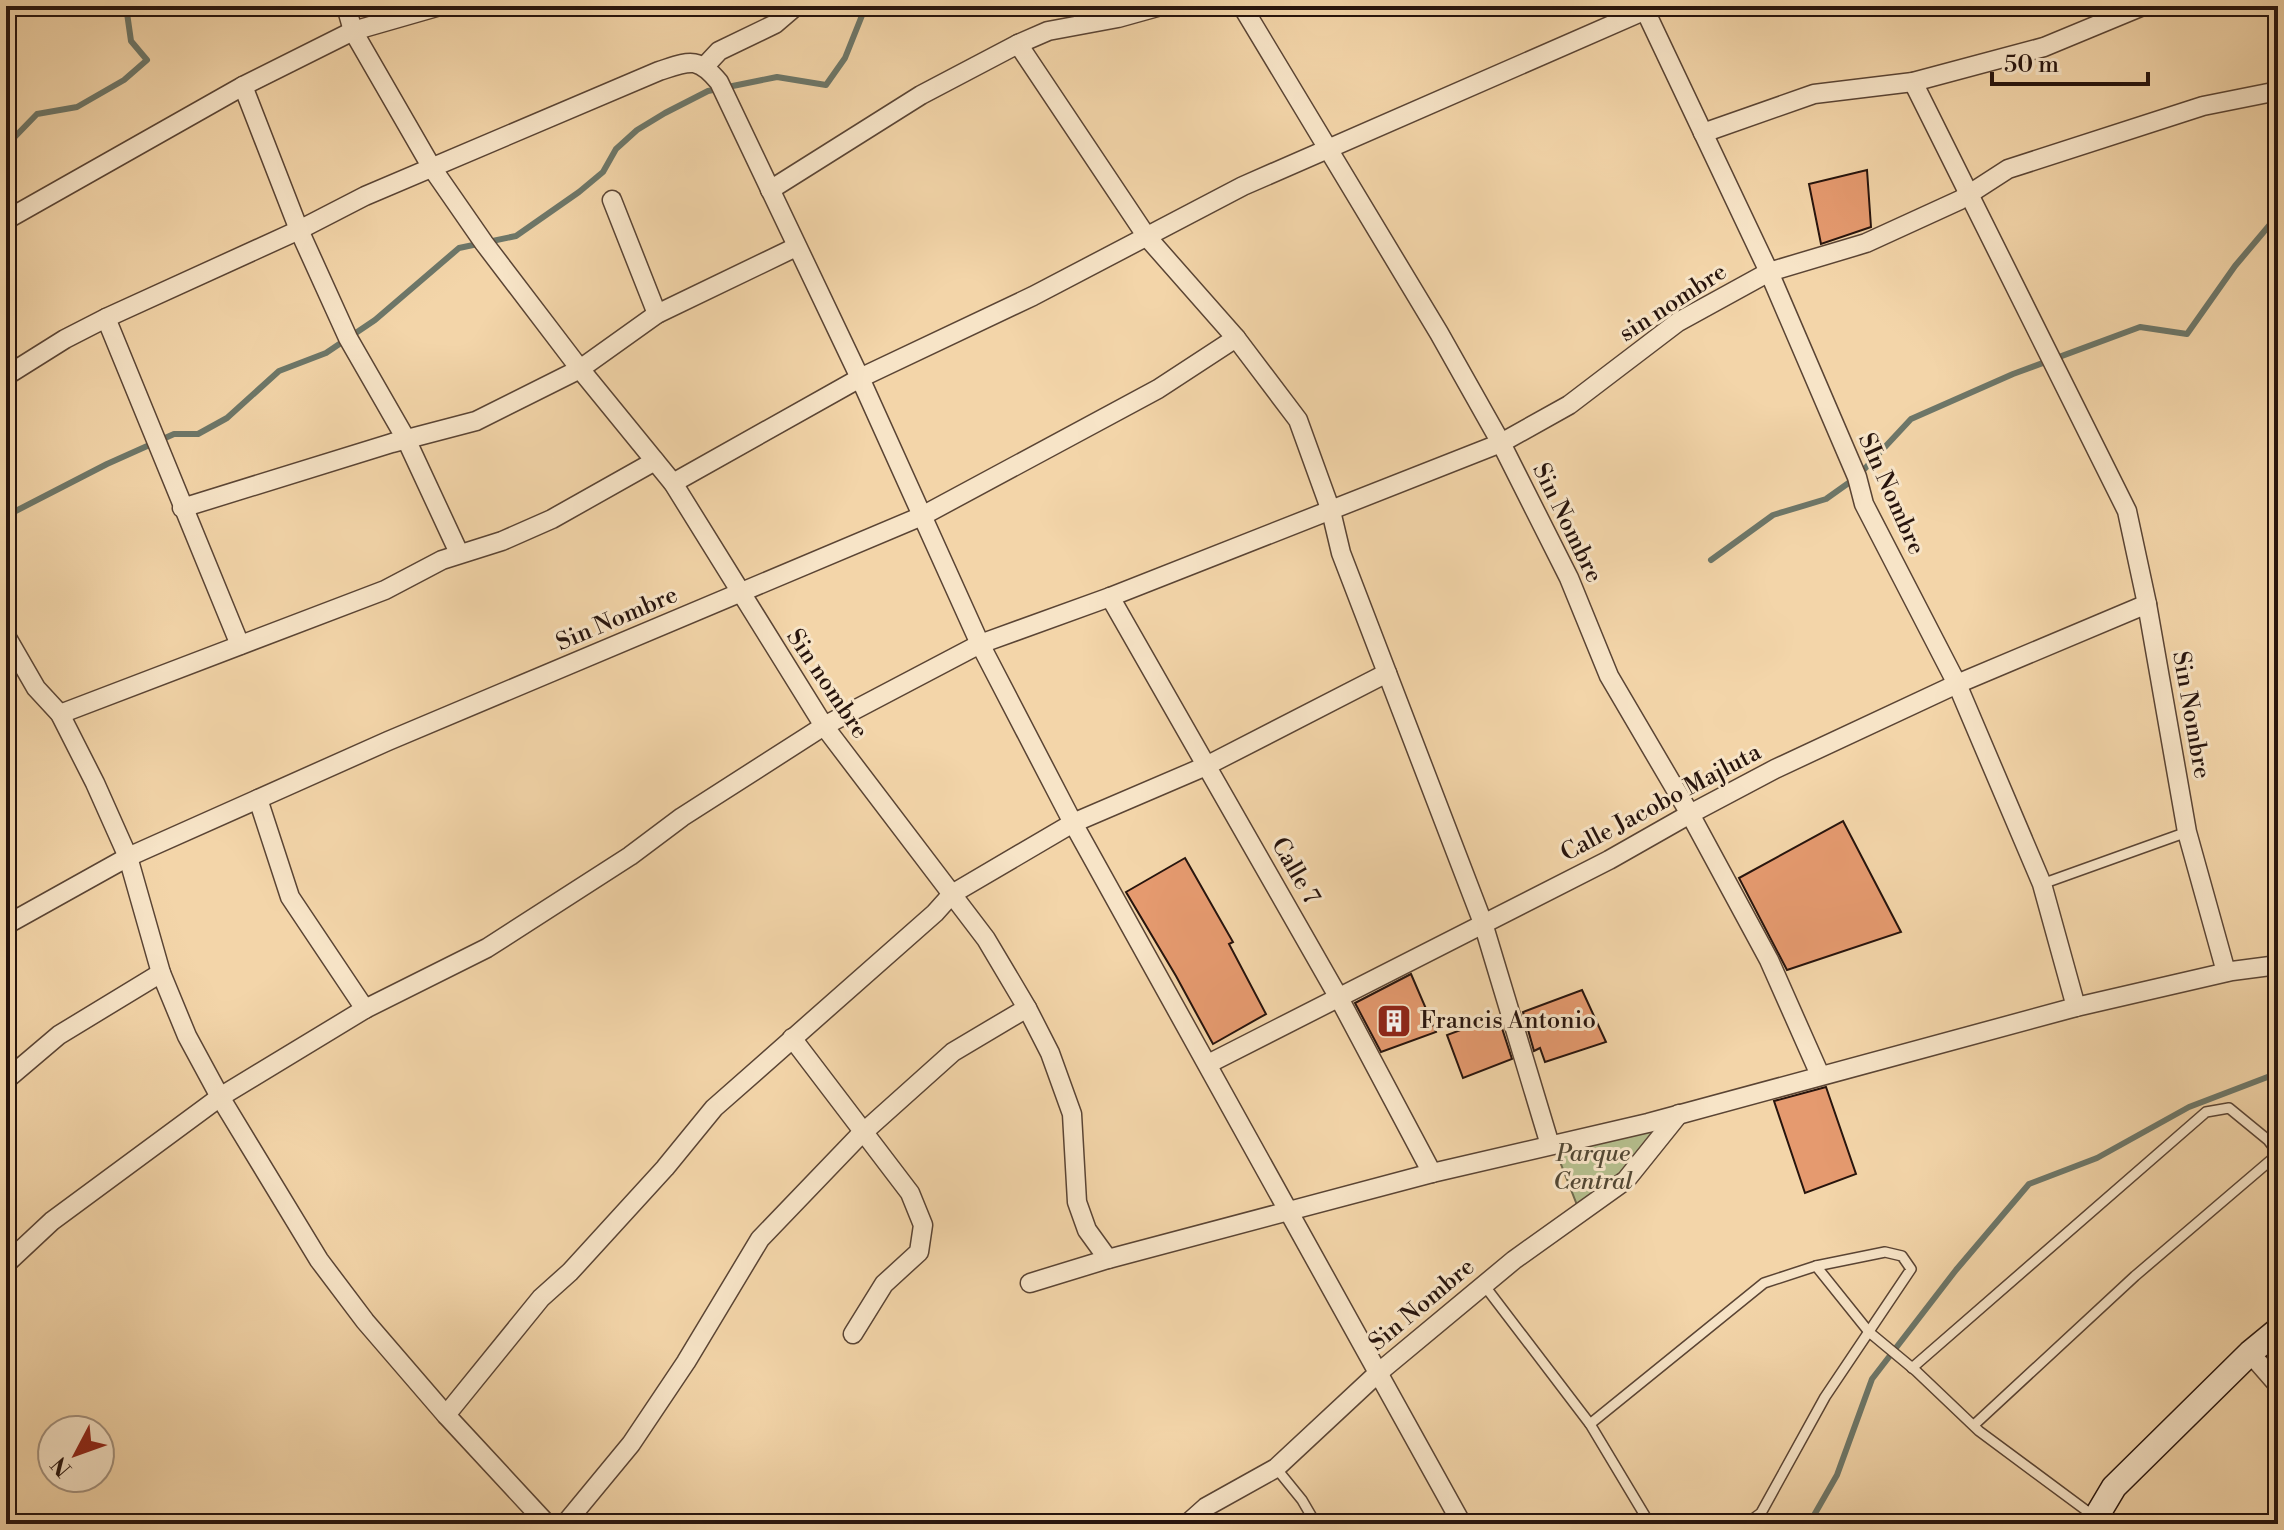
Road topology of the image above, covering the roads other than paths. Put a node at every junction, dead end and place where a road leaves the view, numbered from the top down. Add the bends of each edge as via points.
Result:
1 (346, 6) edge
2 (440, 6) edge
3 (796, 6) edge
4 (1161, 6) edge
5 (1242, 6) edge
6 (1615, 6) edge
7 (2143, 6) edge
8 (1648, 7) edge
9 (353, 31) junction
10 (1018, 44) junction
11 (705, 66) junction
12 (1913, 82) junction
13 (243, 86) junction
14 (2278, 91) edge
15 (1703, 133) junction
16 (1331, 150) junction
17 (432, 168) junction
18 (770, 190) junction
19 (1967, 195) junction
20 (612, 200) dead end
21 (6, 220) edge
22 (299, 230) junction
23 (1147, 237) junction
24 (796, 247) junction
25 (1769, 272) junction
26 (657, 314) junction
27 (106, 318) junction
28 (1236, 338) junction
29 (580, 369) junction
30 (6, 376) edge
31 (860, 378) junction
32 (406, 439) junction
33 (1501, 443) junction
34 (655, 461) junction
35 (673, 483) junction
36 (182, 508) junction
37 (1331, 511) junction
38 (922, 516) junction
39 (459, 553) junction
40 (740, 593) junction
41 (1110, 597) junction
42 (2147, 604) junction
43 (6, 636) edge
44 (980, 644) junction
45 (240, 645) junction
46 (1387, 673) junction
47 (1957, 684) junction
48 (60, 714) junction
49 (824, 726) junction
50 (1206, 766) junction
51 (258, 799) junction
52 (1690, 814) junction
53 (1073, 823) junction
54 (2187, 832) junction
55 (128, 857) junction
56 (2042, 884) junction
57 (952, 894) junction
58 (1483, 923) junction
59 (6, 925) edge
60 (2278, 965) edge
61 (2226, 972) junction
62 (161, 973) junction
63 (1339, 998) junction
64 (2076, 1007) junction
65 (1027, 1008) junction
66 (365, 1009) junction
67 (792, 1038) junction
68 (1208, 1064) junction
69 (1820, 1075) junction
70 (6, 1080) edge
71 (220, 1097) junction
72 (1679, 1114) junction
73 (864, 1132) junction
74 (1550, 1145) junction
75 (2278, 1153) edge
76 (1432, 1173) junction
77 (1288, 1212) junction
78 (1108, 1259) junction
79 (6, 1264) edge
80 (1816, 1266) junction
81 (1030, 1283) dead end
82 (1484, 1285) junction
83 (2278, 1330) edge
84 (1869, 1332) junction
85 (853, 1334) dead end
86 (2250, 1353) junction
87 (1912, 1368) junction
88 (1378, 1373) junction
89 (2278, 1385) edge
90 (446, 1415) junction
91 (1590, 1424) junction
92 (1974, 1425) junction
93 (1276, 1468) junction
94 (2094, 1521) edge
95 (547, 1524) edge
96 (565, 1524) edge
97 (1187, 1524) edge
98 (1316, 1524) edge
99 (1462, 1524) edge
100 (1650, 1524) edge
101 (1746, 1524) edge

1 - 9 street, Sin nombre
2 - 9 street
3 - 11 street via 775,24 719,51
4 - 10 street via 1048,31
5 - 16 street, Sin Nombre
6 - 8 street
7 - 12 street via 2044,47
8 - 15 street, SIn Nombre
8 - 16 street
9 - 13 street
9 - 17 street, Sin nombre
10 - 18 street via 921,95
10 - 23 street
11 - 17 street via 686,62 659,71
11 - 18 street via 719,82
12 - 15 street via 1814,94
12 - 19 street, Sin Nombre
13 - 21 street
13 - 22 street
14 - 19 street, sin nombre via 2105,135 2008,169
15 - 25 street, SIn Nombre
16 - 23 street via 1243,186
16 - 33 street, Sin Nombre
17 - 22 street
17 - 29 street, Sin nombre
18 - 24 street
19 - 25 street, sin nombre via 1866,243
19 - 42 street, Sin Nombre via 2127,511
20 - 26 street
22 - 27 street
22 - 32 street via 348,338
23 - 28 street
23 - 31 street
24 - 26 street
24 - 31 street
25 - 33 street, sin nombre via 1678,322 1569,405
25 - 47 street, SIn Nombre via 1864,504
26 - 29 street
27 - 30 street
27 - 36 street
28 - 37 street via 1298,420
28 - 38 street, Sin Nombre via 1158,389
29 - 32 street via 476,421
29 - 34 street, Sin nombre
31 - 35 street
31 - 38 street
32 - 36 street
32 - 39 street
33 - 37 street, sin nombre
33 - 52 street, Sin Nombre via 1569,578 1609,676
34 - 35 street, Sin nombre
34 - 39 street via 552,519
35 - 40 street, Sin nombre
36 - 45 street
37 - 41 street, sin nombre
37 - 46 street via 1341,553
38 - 40 street, Sin Nombre
38 - 44 street
39 - 45 street via 385,590
40 - 49 street, Sin nombre
40 - 51 street, Sin Nombre
41 - 44 street, sin nombre
41 - 50 street, Calle 7
42 - 47 street, Calle Jacobo Majluta
42 - 54 street, Sin Nombre
43 - 48 street via 36,688
44 - 49 street, sin nombre
44 - 53 street
45 - 48 street
46 - 50 street
46 - 58 street
47 - 52 street, Calle Jacobo Majluta
47 - 56 street, SIn Nombre
48 - 55 street
49 - 57 street, Sin nombre
49 - 66 street, sin nombre via 487,948
50 - 53 street
50 - 63 street, Calle 7
51 - 55 street, Sin Nombre
51 - 66 street via 290,897
52 - 58 street, Calle Jacobo Majluta
52 - 69 street, Sin Nombre via 1769,960
53 - 57 street
53 - 68 street
54 - 56 lane
54 - 61 street, Sin Nombre
55 - 59 street, Sin Nombre
55 - 62 street
56 - 64 street, SIn Nombre
57 - 65 street, Sin nombre
57 - 67 street
58 - 63 street, Calle Jacobo Majluta
58 - 74 street
60 - 61 street
61 - 64 street
62 - 70 street via 59,1035
62 - 71 street
63 - 68 street, Calle Jacobo Majluta
63 - 76 street, Calle 7
64 - 69 street
65 - 73 street via 953,1052
65 - 78 street, Sin nombre via 1072,1114 1077,1202 1087,1230
66 - 71 street, sin nombre
67 - 73 street
67 - 90 street via 714,1108 665,1168 541,1298
68 - 77 street
69 - 72 street
71 - 79 street, sin nombre via 52,1221
71 - 90 street via 319,1260
72 - 74 street
72 - 82 street, Sin Nombre via 1626,1180
73 - 85 street via 910,1193 923,1225 919,1252 884,1284
73 - 96 street via 760,1239 631,1444
74 - 76 street
75 - 87 lane via 2229,1108 2206,1112
75 - 92 lane
76 - 77 street
77 - 78 street
77 - 88 street
78 - 81 street
80 - 84 lane
80 - 84 lane via 1885,1252 1902,1256 1911,1269
80 - 91 lane via 1764,1283
82 - 88 street, Sin Nombre
82 - 91 lane
83 - 86 street
84 - 87 lane
84 - 101 lane via 1825,1397 1761,1513
86 - 89 street
86 - 94 street via 2114,1487
87 - 92 lane
88 - 93 street, Sin Nombre
88 - 99 street
90 - 95 street
91 - 100 lane
92 - 94 lane
93 - 97 street, Sin Nombre via 1206,1507
93 - 98 lane

